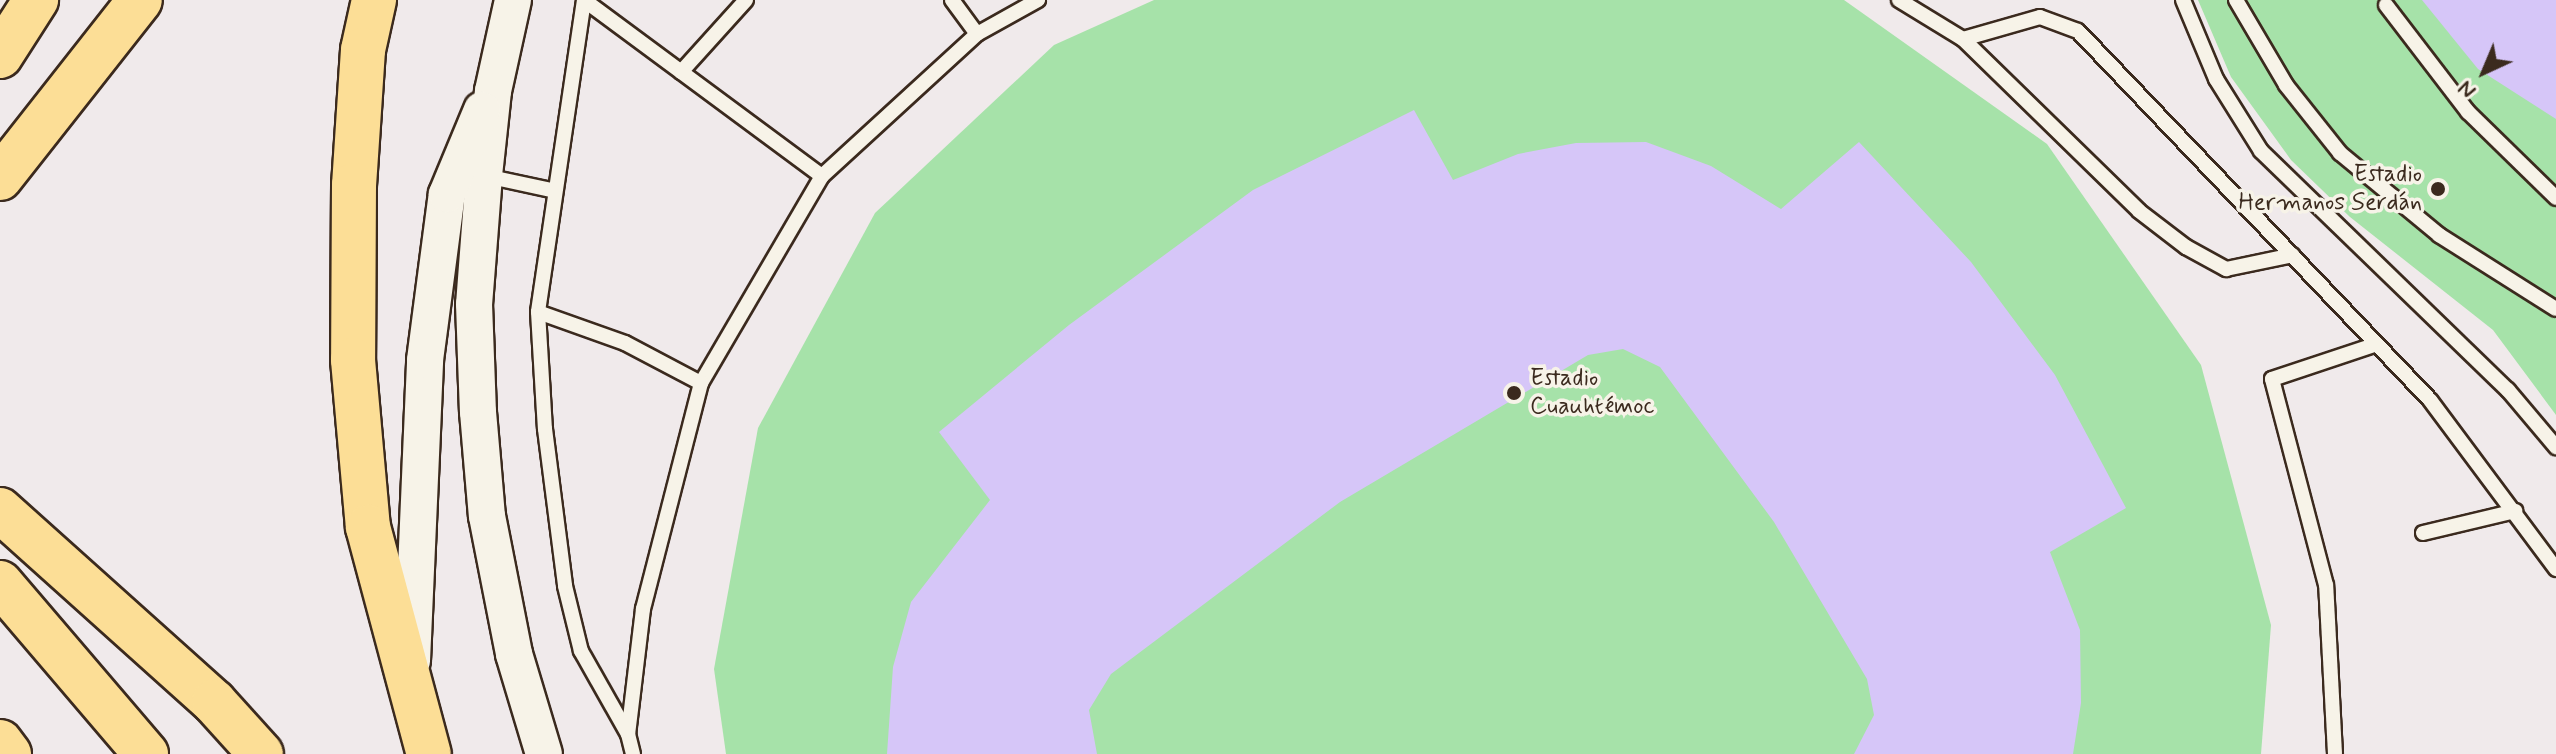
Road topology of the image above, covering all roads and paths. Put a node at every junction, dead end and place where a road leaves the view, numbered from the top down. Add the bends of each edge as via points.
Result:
1 (36, 0) edge
2 (51, 0) edge
3 (140, 0) edge
4 (374, 0) edge
5 (513, 0) edge
6 (584, 0) edge
7 (746, 0) edge
8 (952, 0) edge
9 (1038, 0) edge
10 (1899, 0) edge
11 (2183, 0) edge
12 (2236, 0) edge
13 (2386, 5) dead end
14 (977, 34) junction
15 (1963, 39) junction
16 (0, 56) edge
17 (0, 64) edge
18 (681, 72) junction
19 (493, 91) junction
20 (484, 175) junction
21 (822, 176) junction
22 (0, 178) edge
23 (551, 190) junction
24 (2556, 198) edge
25 (2293, 255) junction
26 (2556, 309) edge
27 (538, 312) junction
28 (2374, 345) junction
29 (701, 383) junction
30 (2556, 447) edge
31 (0, 510) edge
32 (2515, 511) junction
33 (2423, 533) dead end
34 (2556, 569) edge
35 (0, 583) edge
36 (411, 687) junction
37 (628, 734) junction
38 (0, 742) edge
39 (9, 754) edge
40 (146, 754) edge
41 (261, 754) edge
42 (429, 754) edge
43 (544, 754) edge
44 (633, 754) edge
45 (2335, 754) edge

1 - 16 main road
2 - 17 main road
3 - 22 main road
4 - 36 main road via 354,185 353,360 368,527
5 - 19 street
6 - 18 lane
6 - 23 lane
7 - 18 lane
8 - 14 lane
9 - 14 lane
10 - 15 lane
11 - 30 lane via 2216,79 2261,151 2347,240 2486,368
12 - 26 lane via 2286,85 2340,153 2439,235
13 - 24 lane via 2468,112
14 - 21 lane
15 - 25 lane via 2139,211 2186,247 2226,269
15 - 25 lane via 2040,17 2078,31
18 - 21 lane
19 - 20 street
19 - 36 street via 466,138 447,194 425,360
20 - 23 lane
20 - 43 street via 474,304 487,516 514,654
21 - 29 lane
23 - 27 lane
25 - 28 lane
27 - 29 lane via 625,343
27 - 37 lane via 565,586 581,651
28 - 32 lane via 2430,400
28 - 45 lane via 2272,379 2326,585
29 - 37 lane via 643,609
31 - 41 main road via 214,702
32 - 33 lane
32 - 34 lane
35 - 40 main road
36 - 42 main road
37 - 44 lane
38 - 39 main road

